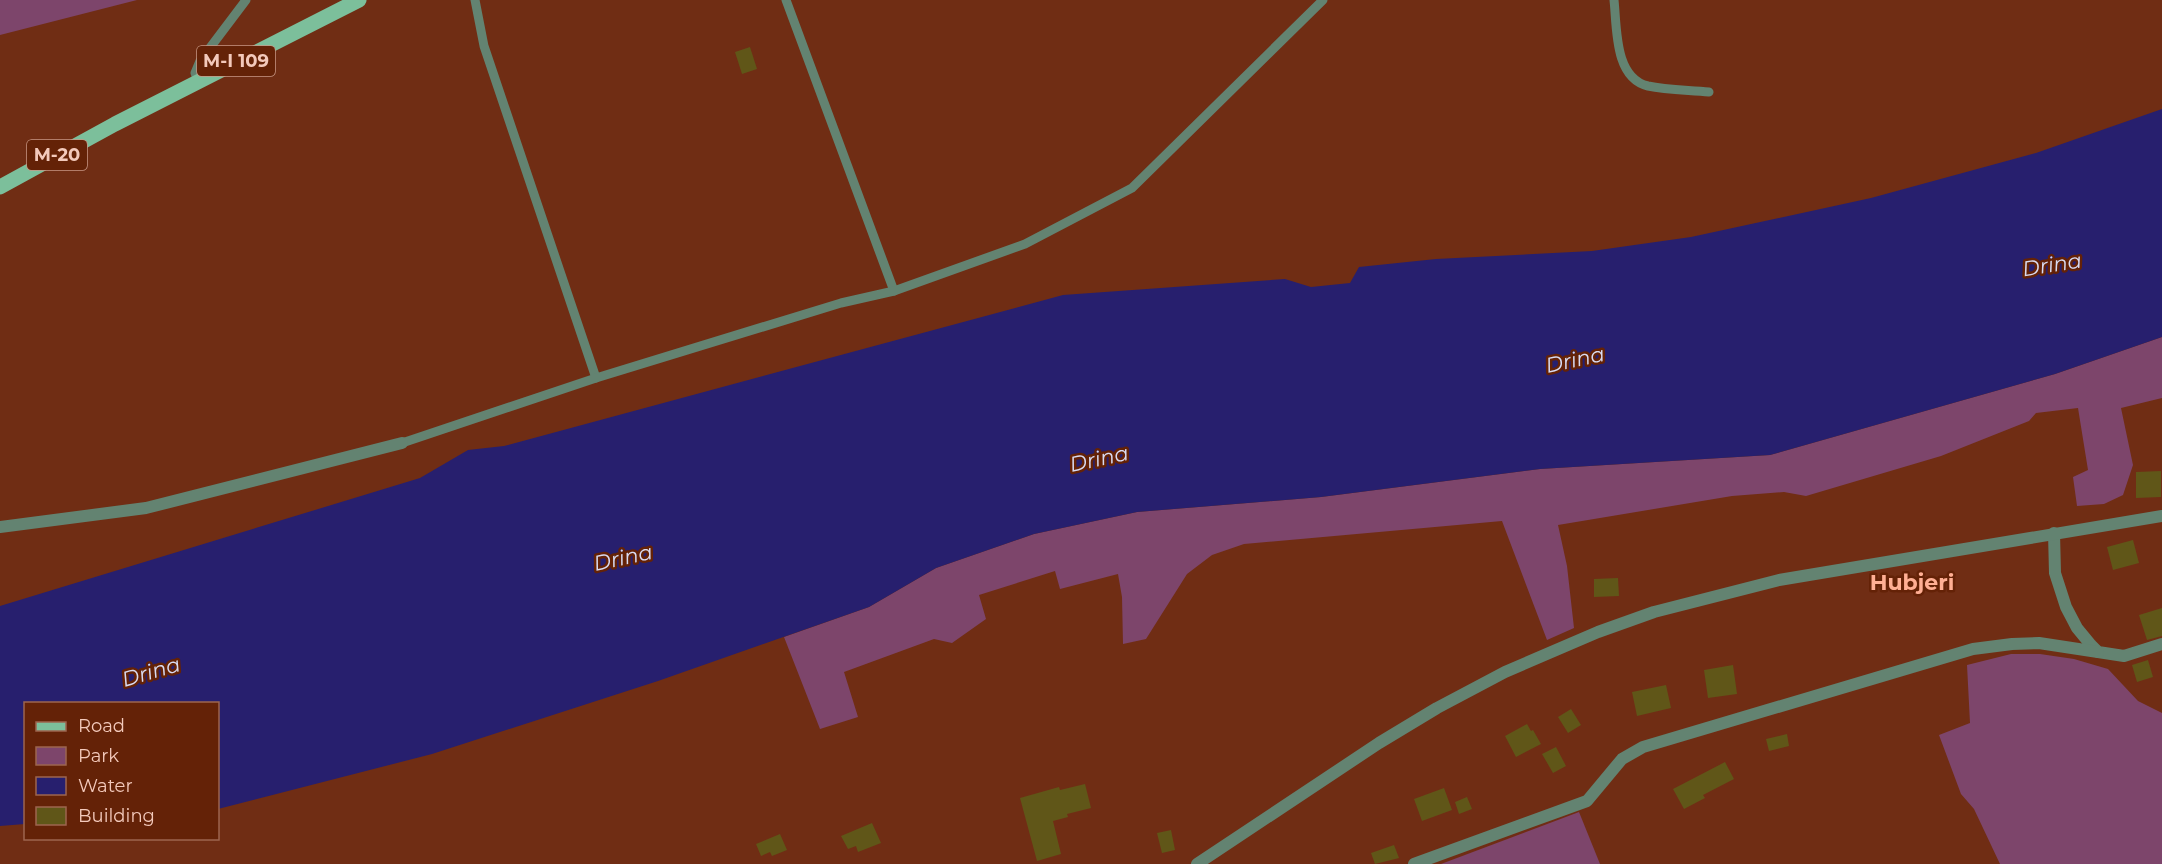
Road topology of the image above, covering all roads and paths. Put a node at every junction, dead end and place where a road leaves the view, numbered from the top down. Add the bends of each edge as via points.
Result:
1 (246, 0) edge
2 (359, 0) edge
3 (475, 0) edge
4 (786, 0) edge
5 (1323, 0) edge
6 (1614, 0) edge
7 (198, 81) junction
8 (1709, 92) dead end
9 (114, 124) joint
10 (0, 187) edge
11 (894, 291) junction
12 (596, 378) junction
13 (402, 443) joint
14 (2162, 516) edge
15 (0, 527) edge
16 (2054, 533) junction
17 (2162, 644) edge
18 (2098, 652) junction
19 (1197, 864) edge
20 (1414, 864) edge

1 - 7 lane via 200,61 195,73
2 - 7 main road, M-I 109
3 - 12 lane via 484,46
4 - 11 lane
5 - 11 lane via 1132,188 1024,244
6 - 8 lane via 1621,57 1632,79 1647,86
7 - 9 main road, M-I 109
9 - 10 main road, M-20
11 - 12 lane via 841,303
12 - 13 lane
13 - 15 street via 146,508
14 - 16 street
16 - 18 street via 2055,573 2066,607 2077,628
16 - 19 street via 1779,580 1654,612 1598,632 1504,672 1437,708
17 - 18 street via 2124,656
18 - 20 street via 2039,643 1973,649 1643,747 1622,759 1587,801

